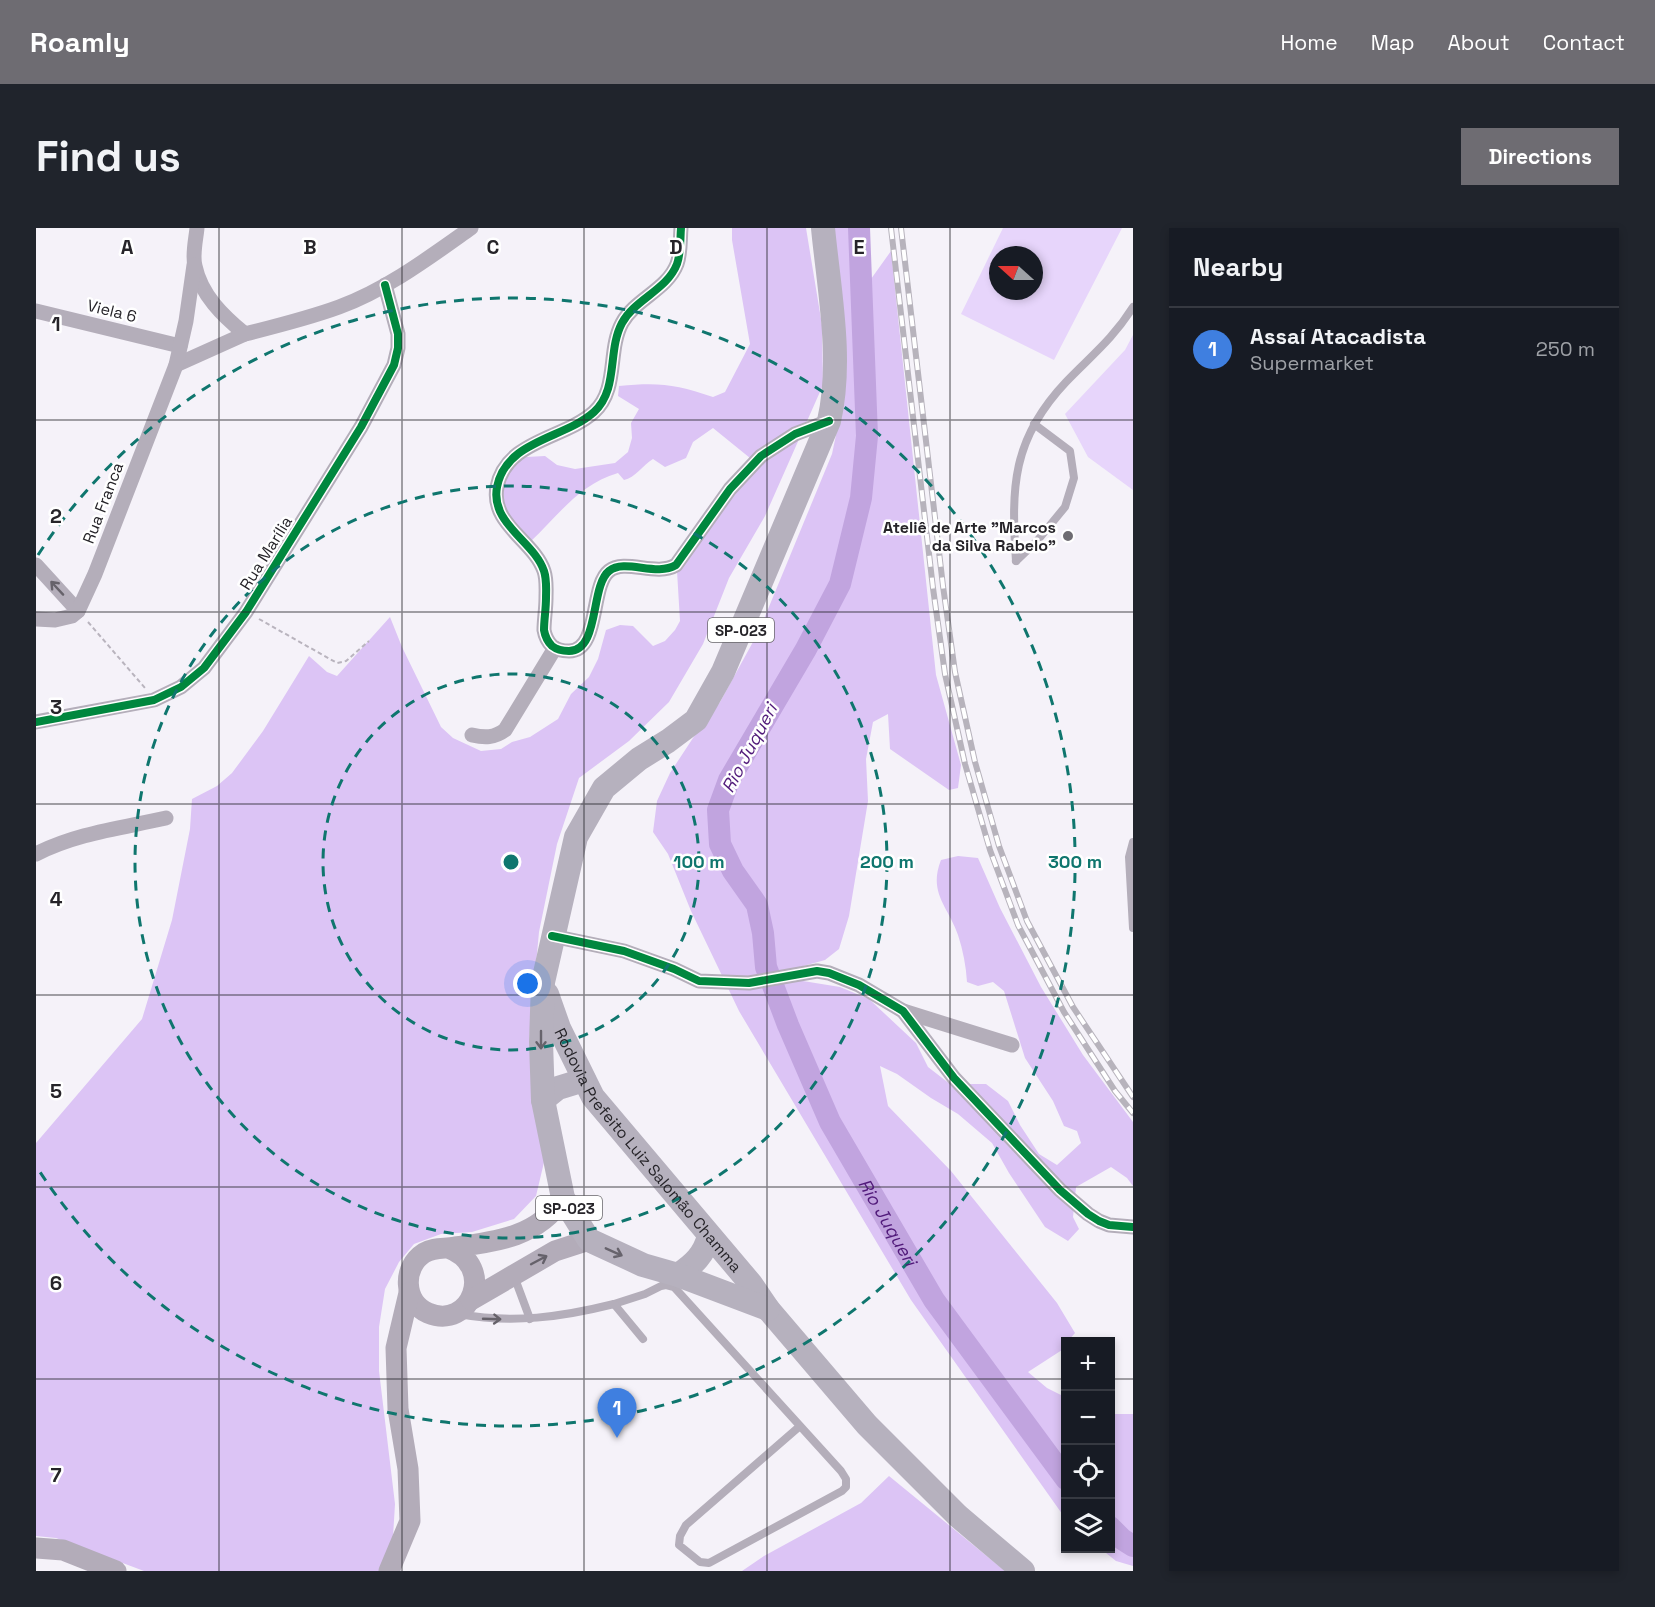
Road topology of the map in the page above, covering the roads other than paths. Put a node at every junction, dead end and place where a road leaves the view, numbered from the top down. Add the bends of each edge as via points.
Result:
1 (197, 228) edge
2 (471, 228) edge
3 (681, 228) edge
4 (823, 228) edge
5 (194, 265) junction
6 (385, 285) junction
7 (1133, 307) edge
8 (36, 311) edge
9 (245, 334) junction
10 (180, 346) junction
11 (176, 365) junction
12 (830, 421) junction
13 (1034, 424) junction
14 (36, 565) edge
15 (78, 611) junction
16 (36, 619) edge
17 (555, 648) junction
18 (36, 722) edge
19 (472, 735) dead end
20 (166, 818) dead end
21 (1133, 842) edge
22 (36, 854) edge
23 (1133, 928) edge
24 (552, 936) junction
25 (543, 982) junction
26 (903, 1011) junction
27 (1012, 1045) dead end
28 (584, 1080) junction
29 (543, 1100) junction
30 (563, 1198) junction
31 (1133, 1227) edge
32 (709, 1236) junction
33 (589, 1240) junction
34 (448, 1248) junction
35 (678, 1275) junction
36 (514, 1276) junction
37 (409, 1293) junction
38 (614, 1304) junction
39 (462, 1307) junction
40 (768, 1309) junction
41 (530, 1319) junction
42 (643, 1339) dead end
43 (800, 1426) junction
44 (36, 1548) edge
45 (116, 1571) edge
46 (389, 1571) edge
47 (1023, 1571) edge

1 - 5 street, Rua Franca
2 - 6 street
3 - 17 street via 675,269 630,310 621,324 603,400 582,420 519,453 507,464 496,489 503,518 544,571 544,631
4 - 12 main road, Rodovia Prefeito Luiz Salomão Chamma / SP-023 via 835,370
5 - 9 street via 217,309
5 - 10 street, Rua Franca
6 - 9 street via 341,306
6 - 18 street, Rua Marília via 398,334 393,365 361,427 246,612 204,668 181,687 154,700
7 - 13 lane via 1110,339 1065,383
8 - 10 street, Viela 6
9 - 11 street
10 - 11 street, Rua Franca
11 - 15 street, Rua Franca
12 - 17 street via 795,434 761,456 730,489 676,565 657,570 621,567 608,572 586,641 574,651
12 - 24 main road, Rodovia Prefeito Luiz Salomão Chamma / SP-023 via 711,696 696,720 604,788 576,837
13 - 13 lane via 1016,473 1016,561 1065,507 1074,478 1070,451
15 -> 14 street
15 - 16 street via 65,619
17 - 19 street via 505,730 492,737
20 - 22 street via 98,831
21 - 23 lane via 1129,857
24 - 25 main road, Rodovia Prefeito Luiz Salomão Chamma / SP-023
24 - 26 street via 624,951 699,981 749,983 829,972
25 - 28 main road, Rodovia Prefeito Luiz Salomão Chamma / SP-023
25 -> 29 main road, Rodovia Prefeito Luiz Salomão Chamma / SP-023
26 - 27 street
26 - 31 street via 954,1078 1060,1190 1099,1221
28 - 29 main road via 558,1088
28 - 32 main road, Rodovia Prefeito Luiz Salomão Chamma / SP-023
29 - 30 main road, Rodovia Prefeito Luiz Salomão Chamma / SP-023
30 - 33 main road, Rodovia Prefeito Luiz Salomão Chamma / SP-023
30 - 34 main road via 542,1222 522,1234
32 - 35 main road via 701,1256
32 - 40 main road, Rodovia Prefeito Luiz Salomão Chamma / SP-023
33 -> 35 main road, Rodovia Prefeito Luiz Salomão Chamma / SP-023 via 643,1265
36 -> 33 main road via 555,1251
34 - 37 main road via 425,1252 416,1260 410,1270
34 - 39 main road via 467,1259 476,1279 475,1290
35 - 40 main road, Rodovia Prefeito Luiz Salomão Chamma / SP-023
36 - 39 main road
36 - 41 lane
37 - 39 main road via 423,1311 434,1315 444,1316
37 - 46 main road via 396,1348 410,1521
38 - 41 lane
38 - 42 lane
38 - 43 lane via 661,1286 674,1287
39 -> 41 lane via 483,1319
40 - 47 main road, Rodovia Prefeito Luiz Salomão Chamma / SP-023 via 867,1425 958,1516
43 - 43 lane via 841,1471 846,1487 709,1563 688,1554 679,1545 686,1526
44 - 45 main road via 63,1550

